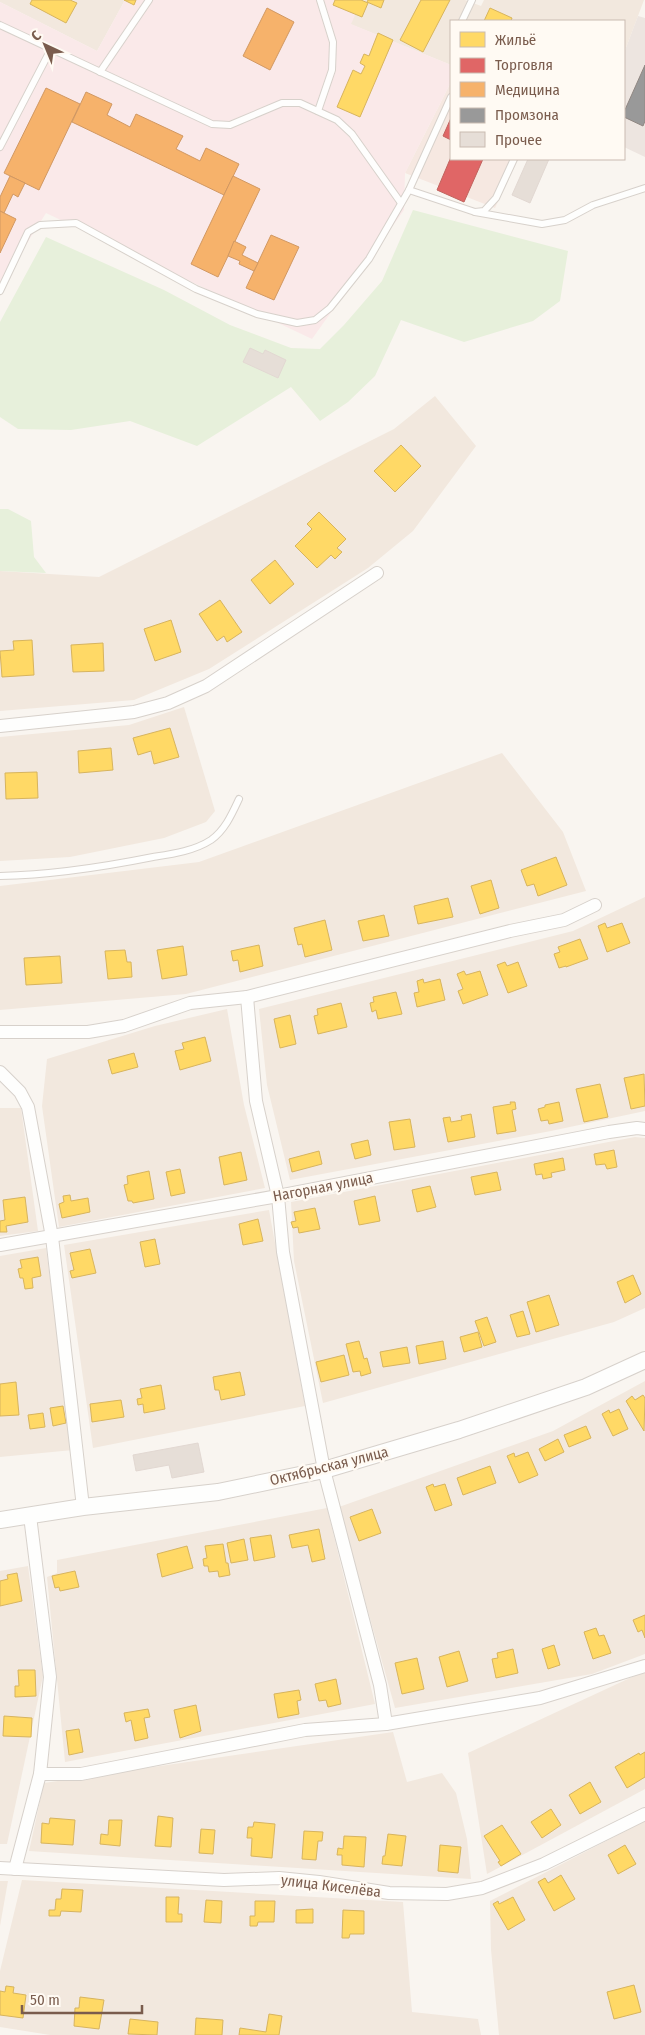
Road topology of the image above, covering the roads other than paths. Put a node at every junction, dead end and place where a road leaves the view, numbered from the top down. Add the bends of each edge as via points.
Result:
1 (150, 0) edge
2 (320, 0) edge
3 (472, 0) edge
4 (462, 20) edge
5 (0, 25) edge
6 (51, 49) junction
7 (100, 72) junction
8 (450, 99) edge
9 (318, 111) junction
10 (0, 147) edge
11 (514, 160) edge
12 (645, 188) edge
13 (409, 190) junction
14 (401, 203) junction
15 (474, 212) junction
16 (0, 291) edge
17 (376, 573) dead end
18 (0, 726) edge
19 (239, 799) dead end
20 (0, 876) edge
21 (596, 905) dead end
22 (247, 997) junction
23 (0, 1032) edge
24 (0, 1072) edge
25 (645, 1129) edge
26 (278, 1196) junction
27 (52, 1237) junction
28 (0, 1245) edge
29 (645, 1360) edge
30 (324, 1470) junction
31 (83, 1507) junction
32 (30, 1516) junction
33 (0, 1520) edge
34 (645, 1666) edge
35 (386, 1724) junction
36 (40, 1774) junction
37 (645, 1814) edge
38 (0, 1868) edge
39 (15, 1869) junction

1 - 7 lane
2 - 9 lane via 333,42 332,70
3 - 4 lane
5 - 6 lane
6 - 7 lane
6 - 10 lane
7 - 9 lane via 212,124 230,126 282,102 300,103
8 - 13 lane
9 - 14 lane via 337,120 352,134
11 - 15 lane via 496,198 484,211
12 - 15 lane via 593,206 565,220 542,224
13 - 14 lane
13 - 15 lane
14 - 16 lane via 370,259 330,308 315,320 297,324 257,314 196,289 76,223 40,225 28,232
17 - 18 street via 206,686 168,702 134,712
19 - 20 lane via 226,825 211,840 188,851 124,863
21 - 22 street via 564,920
22 - 23 street via 190,1003 124,1026 88,1032
22 - 26 street via 256,1101
24 - 27 street via 20,1092 28,1107
25 - 26 street, Нагорная улица via 609,1132
26 - 27 street, Нагорная улица
26 - 30 street via 283,1252
27 - 28 street, Нагорная улица
27 - 31 street
29 - 30 street, Октябрьская улица via 586,1387
30 - 31 street, Октябрьская улица via 218,1492
30 - 35 street via 380,1685
31 - 32 street, Октябрьская улица
32 - 33 street, Октябрьская улица
32 - 36 street via 50,1676
34 - 35 street via 540,1698
35 - 36 street via 305,1730 81,1774
36 - 39 street
37 - 39 street, улица Киселёва via 544,1864 482,1888 447,1894 389,1893 278,1878 224,1880
38 - 39 street, улица Киселёва

